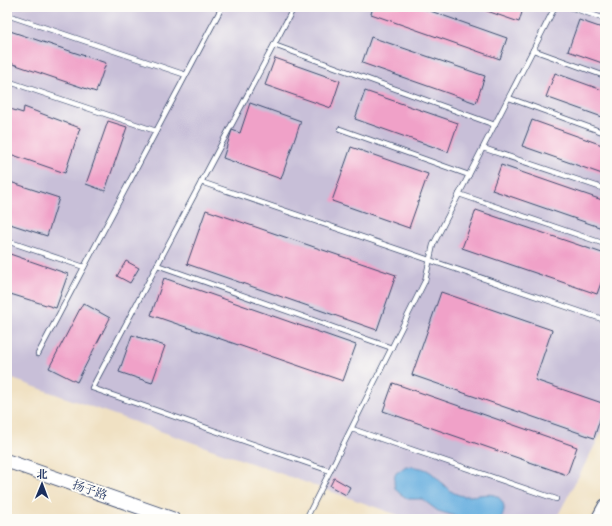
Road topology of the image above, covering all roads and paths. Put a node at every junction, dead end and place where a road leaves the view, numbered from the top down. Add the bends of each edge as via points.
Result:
1 (222, 7) edge
2 (294, 7) edge
3 (549, 7) edge
4 (570, 7) edge
5 (555, 8) edge
6 (7, 15) edge
7 (605, 19) edge
8 (274, 45) junction
9 (533, 50) junction
10 (186, 75) junction
11 (605, 76) edge
12 (7, 82) edge
13 (508, 98) junction
14 (495, 125) junction
15 (340, 129) dead end
16 (156, 131) junction
17 (605, 133) edge
18 (483, 148) junction
19 (469, 175) junction
20 (200, 182) junction
21 (605, 189) edge
22 (459, 194) junction
23 (7, 241) edge
24 (605, 244) edge
25 (430, 261) junction
26 (157, 265) junction
27 (84, 268) junction
28 (605, 320) edge
29 (392, 348) junction
30 (38, 354) dead end
31 (352, 429) junction
32 (7, 461) edge
33 (330, 471) junction
34 (556, 499) dead end
35 (605, 506) edge
36 (173, 519) edge
37 (306, 519) edge
38 (598, 519) edge

1 - 10 lane
2 - 8 lane
3 - 5 lane
4 - 7 lane
5 - 9 lane
6 - 10 lane
8 - 14 lane
8 - 20 lane
9 - 11 lane
9 - 13 lane
10 - 16 lane
12 - 16 lane
13 - 14 lane
13 - 17 lane
14 - 18 lane
15 - 19 lane
16 - 27 lane
18 - 19 lane
18 - 21 lane
19 - 22 lane
20 - 25 lane
20 - 26 lane
22 - 24 lane
22 - 25 lane via 433,245
23 - 27 lane
25 - 28 lane
25 - 29 lane via 425,281
26 - 29 lane
26 - 33 lane via 92,388
27 - 30 lane
29 - 31 lane
31 - 33 lane
31 - 34 lane
32 - 36 street, 扬子路
33 - 37 lane
35 - 38 street

